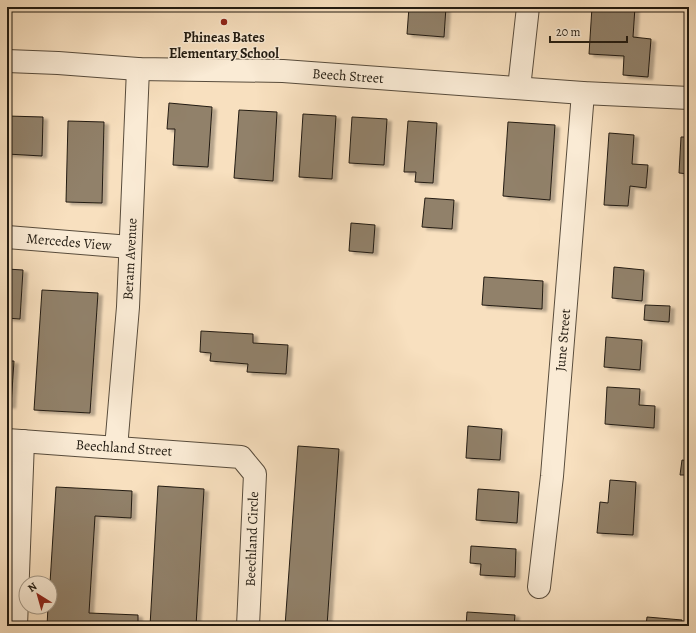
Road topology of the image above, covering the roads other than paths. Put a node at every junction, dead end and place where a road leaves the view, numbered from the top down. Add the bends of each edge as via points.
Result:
1 (528, 7) edge
2 (7, 61) edge
3 (138, 69) junction
4 (519, 88) junction
5 (583, 93) junction
6 (689, 98) edge
7 (7, 237) edge
8 (130, 247) junction
9 (15, 440) edge
10 (116, 448) junction
11 (241, 457) joint
12 (539, 587) dead end
13 (16, 626) edge
14 (248, 626) edge

1 - 4 street
2 - 3 street, Beech Street
3 - 4 street, Beech Street via 283,71
3 - 8 street, Beram Avenue
4 - 5 street, Beech Street
5 - 6 street, Beech Street
5 - 12 street, June Street via 552,476
7 - 8 street, Mercedes View
8 - 10 street, Beram Avenue via 128,307
9 - 10 street, Beechland Street
9 - 13 street
10 - 11 street, Beechland Street
11 - 14 street, Beechland Circle via 254,474

